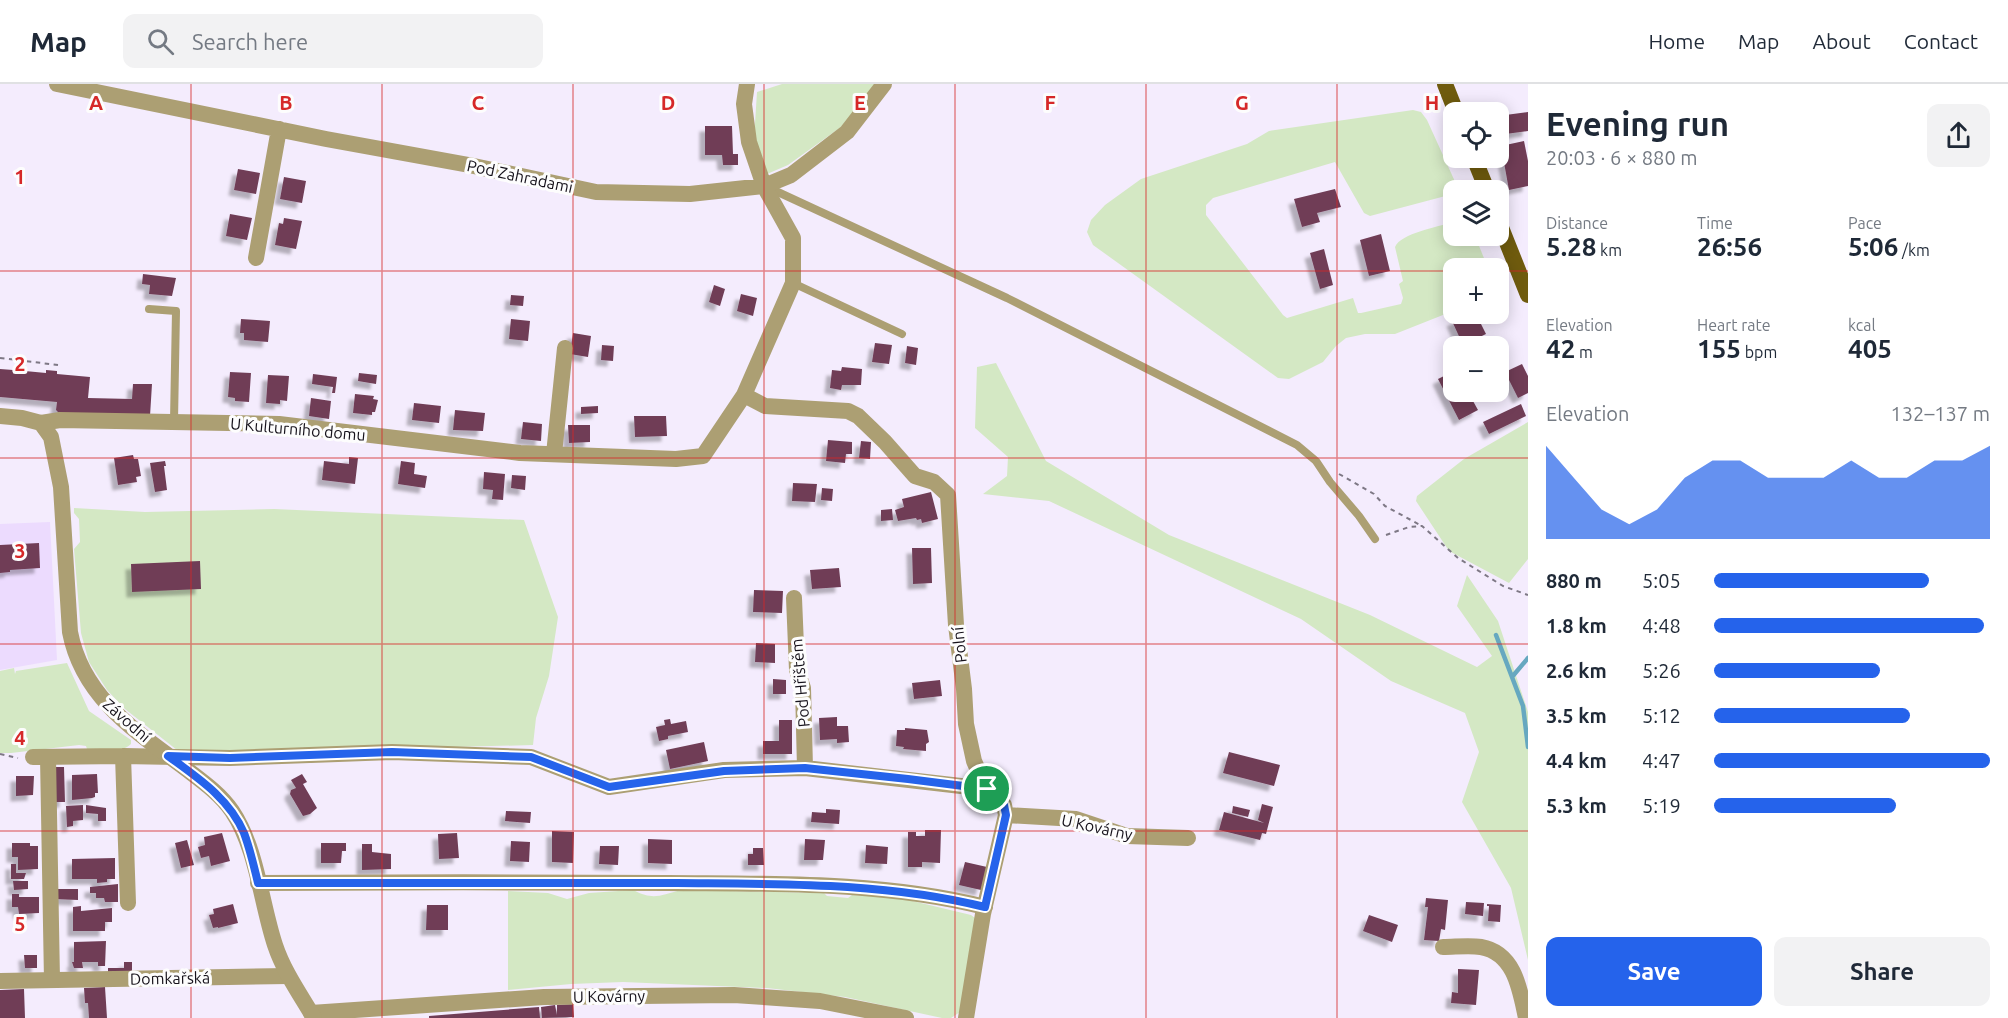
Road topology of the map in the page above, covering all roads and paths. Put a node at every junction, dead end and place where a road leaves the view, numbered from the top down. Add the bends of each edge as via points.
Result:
1 (57, 84) edge
2 (747, 84) edge
3 (884, 84) edge
4 (1445, 84) edge
5 (1452, 102) edge
6 (279, 129) junction
7 (764, 186) junction
8 (1508, 246) edge
9 (256, 258) dead end
10 (793, 283) junction
11 (1528, 295) edge
12 (149, 309) dead end
13 (902, 334) dead end
14 (565, 348) dead end
15 (0, 358) edge
16 (58, 365) dead end
17 (744, 395) junction
18 (0, 416) edge
19 (174, 421) junction
20 (41, 423) junction
21 (554, 454) junction
22 (1316, 461) junction
23 (1422, 526) junction
24 (1375, 540) joint
25 (1528, 595) edge
26 (794, 598) dead end
27 (0, 754) edge
28 (123, 756) junction
29 (168, 756) junction
30 (41, 757) junction
31 (805, 768) junction
32 (987, 789) junction
33 (1006, 815) junction
34 (1188, 838) dead end
35 (258, 883) junction
36 (128, 903) dead end
37 (985, 907) junction
38 (1443, 947) dead end
39 (288, 976) junction
40 (0, 981) edge
41 (52, 981) junction
42 (409, 1012) edge
43 (312, 1016) edge
44 (906, 1018) edge
45 (966, 1018) edge
46 (1526, 1018) edge

1 - 6 street, Pod Zahradami
2 - 7 street, U Kulturního domu via 744,104 749,142
3 - 7 street, Pod Zahradami via 847,132 791,175
4 - 5 main road
6 - 7 street, Pod Zahradami via 596,192 690,194
6 - 9 street
7 - 10 street, U Kulturního domu via 793,238
7 - 22 lane via 1018,303 1297,444
8 - 11 main road
10 - 13 lane
10 - 17 street, U Kulturního domu
12 - 19 lane via 176,311
14 - 21 street
15 - 16 path
17 - 21 street, U Kulturního domu via 704,456 676,459
17 - 32 street, Polní via 765,406 848,411 885,441 915,476 934,482 948,495 966,724 974,761
18 - 20 street
19 - 20 street, U Kulturního domu
19 - 21 street, U Kulturního domu via 279,424
20 - 29 street, Závodní via 51,437 61,487 68,619 79,663 101,699
22 - 23 path
22 - 24 lane
23 - 24 path
23 - 25 path via 1458,558 1503,586
26 - 31 street, Pod Hřištěm via 796,670 803,688
27 - 30 path
28 - 29 street
28 - 30 street
28 - 36 street
29 - 31 street via 230,758 392,752 531,757 609,787 724,771
29 - 35 street, Závodní via 207,785 231,811 244,834
30 - 41 street
31 - 32 street
32 - 33 street, Polní via 1004,805
33 - 34 street, U Kovárny via 1076,819 1127,836
33 - 37 street
35 - 37 street via 776,884 903,891
35 - 39 street, Závodní
37 - 45 street
38 - 46 street via 1481,947 1502,956 1517,978
39 - 41 street, Domkařská
39 - 43 street, Závodní
40 - 41 street, Domkařská
42 - 43 street, U Kovárny
42 - 44 street, U Kovárny via 589,996 734,995 820,1001

